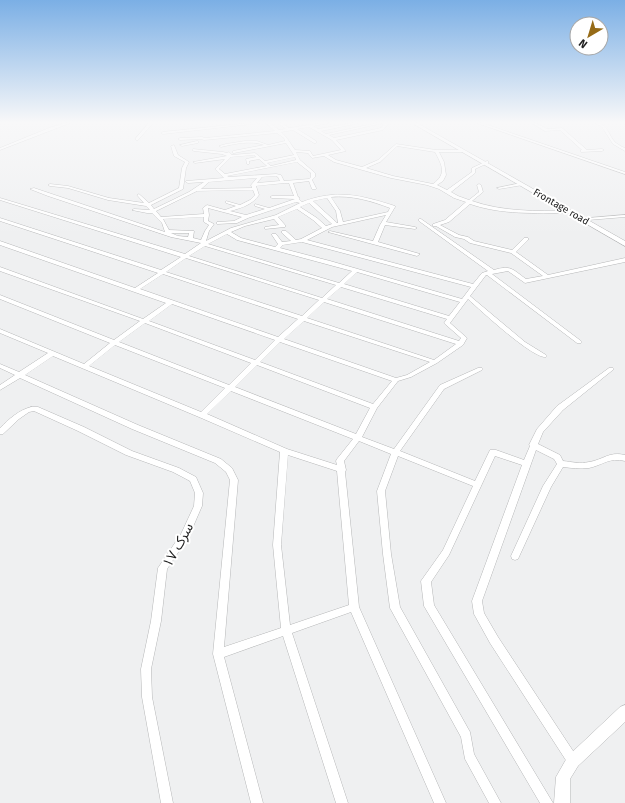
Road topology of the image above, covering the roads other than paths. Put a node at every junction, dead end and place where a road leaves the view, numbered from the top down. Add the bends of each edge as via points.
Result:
1 (184, 160) edge
2 (202, 160) edge
3 (225, 160) edge
4 (269, 160) edge
5 (334, 160) edge
6 (378, 160) edge
7 (441, 160) edge
8 (480, 160) edge
9 (481, 160) edge
10 (590, 160) edge
11 (195, 162) dead end
12 (264, 162) joint
13 (298, 162) joint
14 (485, 163) junction
15 (270, 167) junction
16 (362, 168) junction
17 (625, 173) edge
18 (261, 176) junction
19 (226, 177) junction
20 (310, 180) junction
21 (207, 181) junction
22 (188, 182) dead end
23 (291, 182) junction
24 (283, 183) junction
25 (521, 184) junction
26 (50, 185) dead end
27 (479, 185) dead end
28 (433, 186) junction
29 (254, 187) junction
30 (314, 188) dead end
31 (499, 188) dead end
32 (32, 189) dead end
33 (196, 190) junction
34 (448, 191) junction
35 (139, 195) dead end
36 (328, 196) junction
37 (0, 199) edge
38 (298, 199) junction
39 (310, 201) junction
40 (228, 202) dead end
41 (469, 202) junction
42 (217, 203) dead end
43 (288, 203) junction
44 (304, 204) junction
45 (148, 205) junction
46 (257, 205) dead end
47 (207, 206) junction
48 (239, 206) junction
49 (297, 207) junction
50 (268, 209) junction
51 (134, 210) dead end
52 (153, 211) junction
53 (224, 211) junction
54 (568, 212) junction
55 (390, 213) junction
56 (207, 215) junction
57 (625, 216) edge
58 (246, 217) junction
59 (275, 217) junction
60 (160, 218) junction
61 (0, 219) edge
62 (421, 220) dead end
63 (588, 220) junction
64 (219, 223) dead end
65 (384, 223) junction
66 (339, 224) junction
67 (434, 225) junction
68 (267, 228) dead end
69 (415, 228) dead end
70 (328, 230) junction
71 (227, 232) junction
72 (284, 232) dead end
73 (168, 233) junction
74 (274, 234) dead end
75 (526, 239) dead end
76 (302, 240) junction
77 (294, 241) junction
78 (625, 241) edge
79 (0, 243) edge
80 (204, 243) junction
81 (375, 243) junction
82 (281, 244) junction
83 (625, 244) edge
84 (276, 249) junction
85 (513, 252) junction
86 (417, 254) dead end
87 (186, 257) junction
88 (625, 260) edge
89 (0, 269) edge
90 (355, 271) junction
91 (490, 272) junction
92 (163, 273) junction
93 (548, 277) junction
94 (341, 284) junction
95 (474, 286) junction
96 (135, 290) junction
97 (0, 297) edge
98 (324, 299) junction
99 (465, 299) junction
100 (171, 302) junction
101 (304, 318) junction
102 (451, 318) junction
103 (144, 321) junction
104 (0, 331) edge
105 (280, 339) junction
106 (116, 341) junction
107 (579, 342) dead end
108 (461, 344) junction
109 (53, 353) junction
110 (544, 356) dead end
111 (435, 362) junction
112 (256, 363) junction
113 (0, 366) edge
114 (85, 366) junction
115 (480, 369) dead end
116 (611, 369) dead end
117 (19, 375) junction
118 (396, 380) junction
119 (0, 388) edge
120 (231, 388) junction
121 (374, 407) junction
122 (202, 415) junction
123 (0, 432) edge
124 (358, 438) junction
125 (533, 445) junction
126 (284, 451) junction
127 (395, 454) junction
128 (625, 458) edge
129 (526, 464) junction
130 (562, 464) junction
131 (342, 470) junction
132 (478, 486) junction
133 (515, 556) dead end
134 (354, 607) junction
135 (286, 631) junction
136 (218, 654) junction
137 (625, 712) edge
138 (573, 761) junction
139 (167, 803) edge
140 (257, 803) edge
141 (342, 803) edge
142 (440, 803) edge
143 (495, 803) edge
144 (547, 803) edge
145 (562, 803) edge

1 - 45 street via 187,162 181,189
2 - 11 street
3 - 19 street via 217,170
4 - 12 street
5 - 16 street
6 - 16 street
7 - 28 street via 444,175
8 - 14 main road, Frontage road
9 - 14 main road
10 - 17 street
12 - 15 street
13 - 15 street
13 - 20 street via 313,173
14 - 25 main road, Frontage road
14 - 34 street via 473,169 474,172
14 - 63 main road
15 - 19 street
16 - 28 street via 392,178
18 - 19 street
18 - 24 street via 280,176
18 - 29 street
19 - 21 street
20 - 23 street
20 - 30 street
21 - 22 street
21 - 33 street
23 - 24 street
23 - 38 street
24 - 29 street
25 - 31 street
25 - 54 main road, Frontage road
26 - 45 street via 68,187 108,199
27 - 41 street via 481,192
28 - 34 street
29 - 33 street
29 - 48 street via 257,195 255,198
32 - 73 street
33 - 52 street
34 - 41 street
35 - 45 street
36 - 39 street
36 - 55 street via 344,194 373,200 393,207
36 - 66 street via 338,211
37 - 87 street
38 - 43 street
38 - 43 street via 270,198
38 - 44 street
39 - 44 street
39 - 66 street
40 - 48 street
41 - 54 street via 514,212
41 - 67 street via 447,221
42 - 47 street
43 - 50 street
44 - 49 street
45 - 52 street
46 - 50 street
47 - 53 street
47 - 56 street
48 - 53 street
49 - 59 street
49 - 70 street
50 - 58 street
51 - 52 street
52 - 60 street
53 - 58 street
54 - 83 main road, Frontage road
55 - 65 street
55 - 66 street
56 - 60 street
56 - 80 street via 206,222 212,224
57 - 63 street
58 - 64 street via 235,222
59 - 68 street via 284,226
59 - 71 street
60 - 73 street
61 - 92 street
62 - 67 street
63 - 78 main road
65 - 69 street
65 - 81 street
66 - 70 street
67 - 85 street via 472,242
67 - 91 street
70 - 76 street
70 - 81 street
71 - 80 street
71 - 84 street via 240,239
72 - 77 street
73 - 80 street via 174,237
74 - 82 street
75 - 85 street
76 - 77 street
76 - 95 street
77 - 82 street
79 - 96 street
80 - 87 street
80 - 94 street
81 - 86 street
82 - 84 street
84 - 90 street
85 - 93 street
87 - 92 street
87 - 98 street
88 - 93 street
89 - 103 street
90 - 94 street
90 - 99 street
91 - 93 street via 509,269 525,281
91 - 95 street via 484,274
91 - 107 street
92 - 96 street
92 - 101 street
94 - 98 street
94 - 102 street
95 - 99 street
96 - 100 street
97 - 106 street
98 - 101 street
98 - 108 street
99 - 102 street
99 - 110 street
100 - 103 street
100 - 105 street
101 - 105 street
101 - 111 street
102 - 108 street via 447,323 464,338
103 - 106 street
103 - 112 street
104 - 109 street
105 - 112 street
105 - 118 street
106 - 114 street
106 - 120 street
108 - 111 street
109 - 114 street
109 - 117 street
111 - 118 street
112 - 120 street
112 - 121 street
113 - 117 street
114 - 122 street
115 - 127 street via 442,386
116 - 125 street via 560,408 540,431
117 - 119 street
117 - 136 street via 218,462 229,470 234,480
118 - 121 street
120 - 122 street
120 - 124 street
121 - 124 street
122 - 126 street
123 - 139 street, سرک ۱۷ via 8,424 35,408 129,453 193,479 199,493 198,506 185,536 163,568 146,669 147,697
124 - 127 street
124 - 131 street via 340,461
125 - 129 street
125 - 130 street via 557,457
126 - 131 street
126 - 135 street via 277,545
127 - 132 street
127 - 143 street via 381,491 395,608 466,736 469,755
128 - 130 street via 617,455 608,456 593,464
129 - 132 street via 493,452
129 - 138 street via 477,601 479,614
130 - 133 street via 547,486
131 - 134 street
132 - 144 street via 446,552 426,581 429,606
134 - 135 street
134 - 142 street
135 - 136 street
135 - 141 street
136 - 140 street
137 - 138 main road
138 - 145 main road via 563,777

